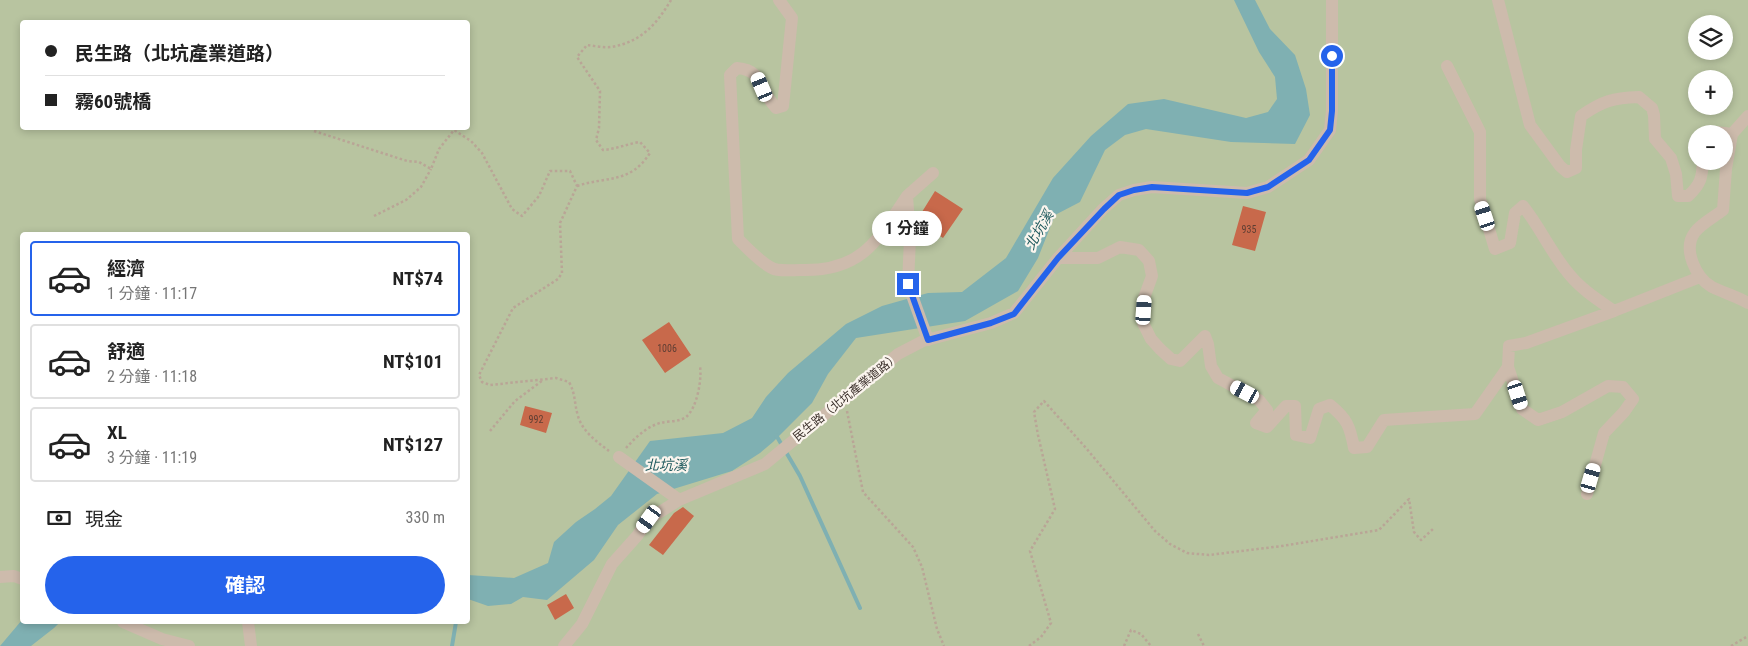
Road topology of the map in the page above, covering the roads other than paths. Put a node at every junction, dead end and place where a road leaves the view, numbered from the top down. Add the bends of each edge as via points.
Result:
1 (779, 0) edge
2 (1332, 0) edge
3 (1498, 0) edge
4 (1447, 66) dead end
5 (1748, 116) edge
6 (1733, 133) edge
7 (1703, 170) edge
8 (1726, 170) edge
9 (933, 173) dead end
10 (908, 196) junction
11 (1058, 258) junction
12 (1700, 277) junction
13 (1748, 303) edge
14 (1614, 311) junction
15 (928, 339) junction
16 (1508, 367) junction
17 (619, 457) road end
18 (1587, 494) dead end
19 (678, 499) dead end
20 (0, 578) edge
21 (20, 578) edge
22 (128, 624) edge
23 (248, 624) edge
24 (189, 646) edge
25 (251, 646) edge
26 (564, 646) edge

1 - 10 street via 792,18 783,106 776,108 757,75 748,69 737,68 730,75 738,240 772,269 806,270 846,264 865,253
2 - 11 street, 民生路（北坑產業道路） via 1330,130 1309,160 1268,187 1247,193 1152,187 1119,195
3 - 7 street via 1530,125 1567,172 1576,168 1581,116 1604,101 1624,97 1639,97 1652,108 1655,139 1671,158 1678,196 1688,196 1696,188
4 - 14 street via 1480,132 1480,199 1495,249 1510,243 1514,213 1523,206 1569,274 1594,298
5 - 6 street
8 - 12 street via 1722,210 1695,232 1690,245
9 - 10 street
10 - 15 street via 908,284
11 - 15 street, 民生路（北坑產業道路） via 1014,314
11 - 16 street via 1098,258 1120,247 1139,250 1149,261 1152,276 1144,298 1143,323 1150,339 1170,358 1180,361 1205,336 1211,366 1218,378 1259,400 1267,410 1256,423 1266,427 1286,406 1295,406 1296,435 1310,438 1319,409 1330,405 1344,417 1354,448 1367,447 1384,420 1475,414
12 - 13 street via 1711,286
12 - 14 street
14 - 16 street via 1526,343 1509,346
15 - 26 street, 民生路（北坑產業道路） via 898,354 765,464 679,500 649,519 612,564 582,624
16 - 18 street via 1522,409 1538,420 1562,412 1608,386 1623,388 1633,399 1604,433
17 - 19 street
20 - 21 street
22 - 24 street via 162,639
23 - 25 street

